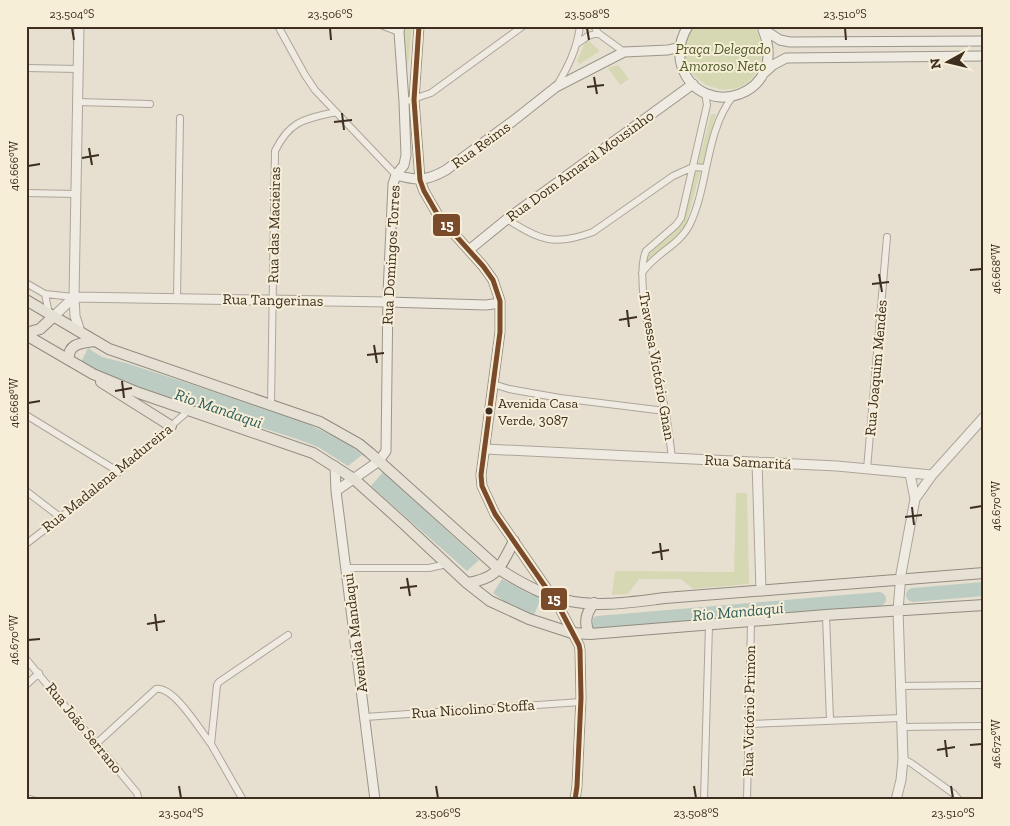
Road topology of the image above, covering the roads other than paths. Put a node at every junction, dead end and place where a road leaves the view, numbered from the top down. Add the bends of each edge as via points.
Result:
1 (79, 26) edge
2 (278, 26) edge
3 (383, 26) edge
4 (419, 26) edge
5 (523, 26) edge
6 (580, 26) edge
7 (594, 26) edge
8 (688, 26) edge
9 (762, 28) edge
10 (399, 29) edge
11 (598, 33) junction
12 (984, 41) edge
13 (578, 44) junction
14 (680, 47) junction
15 (624, 52) junction
16 (984, 56) edge
17 (26, 68) edge
18 (79, 70) junction
19 (763, 74) junction
20 (693, 84) junction
21 (556, 86) junction
22 (705, 93) junction
23 (733, 96) junction
24 (409, 101) junction
25 (78, 102) junction
26 (150, 104) dead end
27 (336, 112) junction
28 (180, 118) dead end
29 (693, 167) junction
30 (706, 168) junction
31 (396, 175) junction
32 (420, 180) junction
33 (26, 193) edge
34 (77, 194) junction
35 (507, 219) junction
36 (887, 237) dead end
37 (469, 250) junction
38 (641, 274) junction
39 (26, 283) edge
40 (45, 294) junction
41 (74, 297) junction
42 (176, 298) junction
43 (26, 300) edge
44 (273, 300) junction
45 (388, 302) junction
46 (500, 303) junction
47 (52, 315) junction
48 (80, 332) junction
49 (26, 334) edge
50 (95, 341) junction
51 (69, 360) junction
52 (93, 374) junction
53 (493, 384) junction
54 (271, 405) junction
55 (188, 411) junction
56 (665, 411) junction
57 (26, 415) edge
58 (984, 417) edge
59 (170, 426) junction
60 (485, 449) junction
61 (672, 458) junction
62 (379, 461) junction
63 (757, 462) junction
64 (335, 466) junction
65 (867, 469) junction
66 (119, 472) junction
67 (910, 474) junction
68 (932, 475) junction
69 (354, 479) junction
70 (26, 491) edge
71 (336, 491) junction
72 (915, 499) junction
73 (60, 517) junction
74 (514, 541) junction
75 (26, 544) edge
76 (447, 564) junction
77 (347, 568) junction
78 (499, 569) junction
79 (984, 573) edge
80 (900, 580) junction
81 (467, 583) junction
82 (761, 591) junction
83 (551, 596) junction
84 (594, 603) junction
85 (984, 605) edge
86 (898, 610) junction
87 (826, 615) junction
88 (751, 622) junction
89 (708, 625) junction
90 (572, 633) junction
91 (590, 634) junction
92 (288, 635) dead end
93 (26, 659) edge
94 (39, 673) junction
95 (26, 685) edge
96 (984, 685) edge
97 (900, 686) junction
98 (580, 702) junction
99 (365, 717) junction
100 (830, 720) junction
101 (901, 722) junction
102 (749, 724) junction
103 (984, 726) edge
104 (97, 743) junction
105 (211, 744) junction
106 (903, 760) junction
107 (26, 798) edge
108 (34, 800) edge
109 (139, 800) edge
110 (243, 800) edge
111 (375, 800) edge
112 (575, 800) edge
113 (704, 800) edge
114 (747, 800) edge
115 (896, 800) edge
116 (959, 800) edge

1 - 18 main road
2 - 27 street via 304,75
3 - 10 street
4 - 24 main road
5 - 24 street via 431,93
6 - 13 street, Rua Reims
7 - 11 street
8 - 14 main road
9 - 12 main road via 780,40 790,42
9 - 19 main road via 769,52
10 - 24 main road
11 - 13 street
11 - 15 street
13 - 21 street, Rua Reims
14 - 15 main road
14 - 20 main road via 681,63
15 - 21 main road, Rua Reims
16 - 19 main road via 786,58
17 - 18 street
18 - 25 main road
19 - 23 main road via 750,89
20 - 22 main road
20 - 35 main road, Rua Dom Amaral Mousinho
21 - 32 main road, Rua Reims via 446,170
22 - 23 main road
22 - 29 street via 707,105
23 - 30 street via 724,109
24 - 31 main road, Rua Domingos Torres via 406,155 404,165
24 - 32 main road
25 - 26 street
25 - 34 main road
27 - 31 street
27 - 44 street, Rua das Macieiras via 296,124 282,137 275,151
28 - 42 street
29 - 30 street
29 - 35 street via 673,176 593,232 578,237 556,241 541,238
29 - 38 street via 681,218 646,250
30 - 38 street via 690,226
31 - 32 main road
31 - 45 main road, Rua Domingos Torres via 392,184
32 - 37 main road via 439,217
33 - 34 street
34 - 41 main road
35 - 37 main road, Rua Dom Amaral Mousinho
36 - 65 street, Rua Joaquim Mendes
37 - 46 main road via 493,280
38 - 56 street, Travessa Victório Gnan
39 - 40 street, Rua Tangerinas
40 - 41 street, Rua Tangerinas
40 - 47 street
41 - 42 main road, Rua Tangerinas
41 - 47 main road
41 - 48 main road
42 - 44 main road, Rua Tangerinas
43 - 47 main road
44 - 45 main road, Rua Tangerinas
44 - 54 street, Rua das Macieiras
45 - 46 main road, Rua Tangerinas
45 - 62 main road, Rua Domingos Torres via 386,451
46 - 53 main road
47 - 48 main road
47 - 49 main road via 40,329
48 - 50 main road
49 - 51 main road
50 - 51 main road via 74,346 69,352
50 - 54 main road via 136,360
51 - 52 main road
52 - 55 main road
52 - 59 main road via 102,384
53 - 56 street via 560,398
53 - 60 main road
54 - 62 main road via 326,425 359,444
55 - 59 street, Rua Madalena Madureira
55 - 64 main road via 313,453
56 - 61 street, Travessa Victório Gnan
57 - 66 street
58 - 68 main road
59 - 66 street, Rua Madalena Madureira
60 - 61 main road, Rua Samaritá
60 - 74 main road via 482,486 495,514
61 - 63 main road, Rua Samaritá
62 - 69 main road
62 - 78 main road
63 - 65 main road, Rua Samaritá
63 - 82 main road
64 - 69 main road
64 - 71 main road, Avenida Mandaqui
65 - 67 main road, Rua Samaritá
66 - 73 street, Rua Madalena Madureira
67 - 68 main road, Rua Samaritá
67 - 72 main road
68 - 72 main road
69 - 71 main road
69 - 76 main road
70 - 73 street
71 - 77 main road, Avenida Mandaqui
72 - 80 main road
73 - 75 street, Rua Madalena Madureira
74 - 78 main road
74 - 83 main road
76 - 77 street via 429,568
76 - 81 main road
77 - 99 main road, Avenida Mandaqui
78 - 81 main road via 481,581
78 - 83 main road
79 - 80 main road
80 - 82 main road
80 - 86 main road
81 - 90 main road via 506,609
82 - 84 main road
83 - 84 main road via 566,601
83 - 90 main road
84 - 91 main road via 586,617
85 - 86 main road
86 - 87 main road
86 - 97 main road
87 - 88 main road
87 - 100 street
88 - 89 main road
88 - 102 street, Rua Victório Primon
89 - 91 main road
89 - 113 street
90 - 91 main road
90 - 98 main road via 580,650
92 - 105 street via 219,682
93 - 94 street, Rua João Serrano
94 - 95 street
94 - 104 street, Rua João Serrano
96 - 97 street
97 - 101 main road
98 - 99 street, Rua Nicolino Stoffa
98 - 112 main road
99 - 111 main road, Avenida Mandaqui
100 - 101 street
100 - 102 street
101 - 103 street
101 - 106 main road
102 - 114 street, Rua Victório Primon
104 - 105 street via 159,688 174,696
104 - 109 street, Rua João Serrano via 137,793
105 - 110 street
106 - 115 main road
106 - 116 street
107 - 108 street

